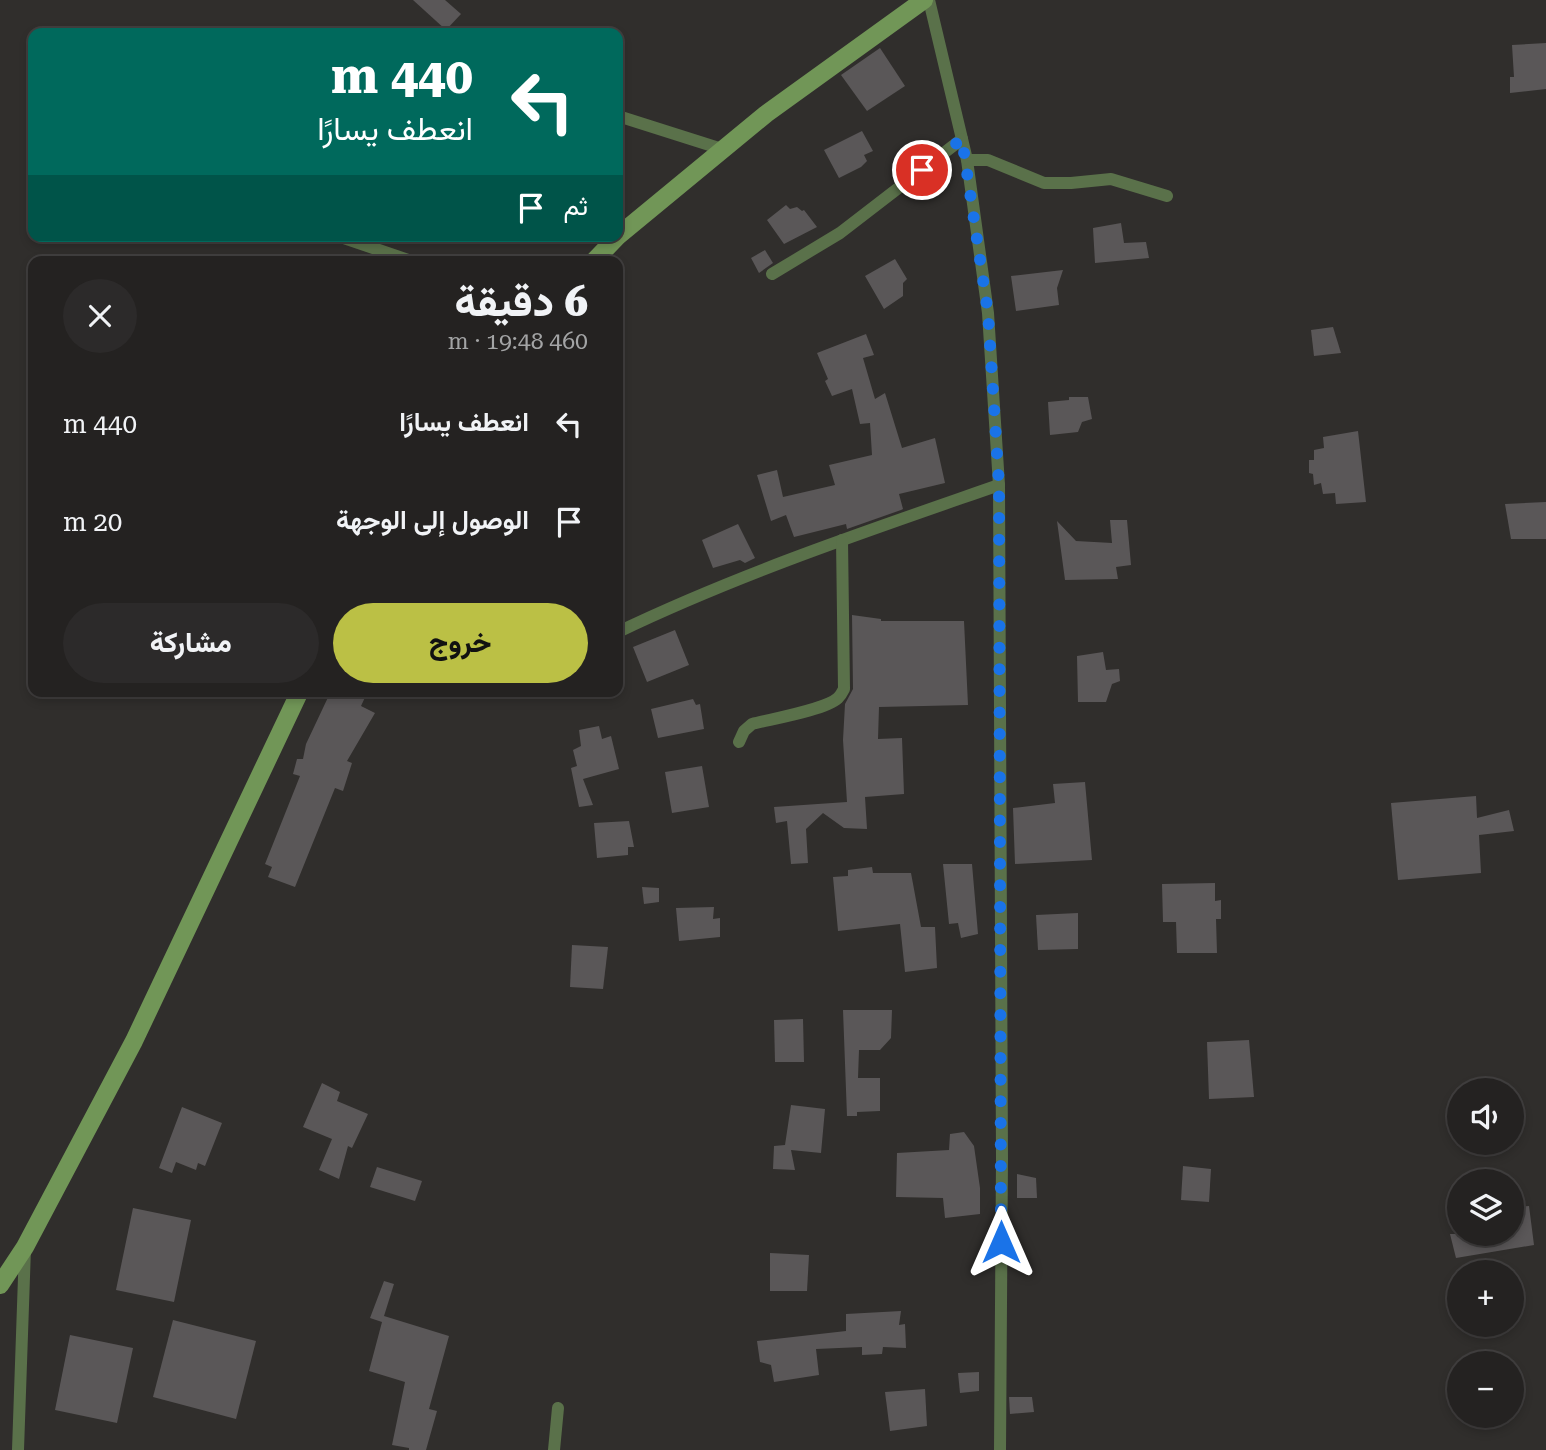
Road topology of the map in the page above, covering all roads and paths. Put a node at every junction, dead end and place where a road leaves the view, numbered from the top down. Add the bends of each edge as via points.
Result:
1 (926, 0) edge
2 (623, 118) edge
3 (962, 139) junction
4 (723, 149) junction
5 (967, 160) junction
6 (1167, 196) dead end
7 (623, 232) edge
8 (356, 242) edge
9 (612, 242) edge
10 (396, 256) edge
11 (599, 256) edge
12 (772, 274) dead end
13 (999, 485) junction
14 (842, 540) junction
15 (623, 630) edge
16 (296, 697) edge
17 (738, 741) dead end
18 (26, 1247) junction
19 (0, 1285) edge
20 (558, 1408) dead end
21 (18, 1450) edge
22 (554, 1450) edge
23 (1000, 1450) edge

1 - 3 street
1 - 4 main road
2 - 4 street
3 - 5 street
3 - 12 street via 847,228
4 - 7 main road
5 - 6 street via 988,160 1044,183 1111,179
5 - 13 street via 988,313
8 - 10 street
9 - 11 main road
13 - 14 street
13 - 23 street
14 - 15 street via 708,590
14 - 17 street via 841,695 815,708 752,724
16 - 18 main road via 134,1041
18 - 19 main road
18 - 21 street
20 - 22 street

